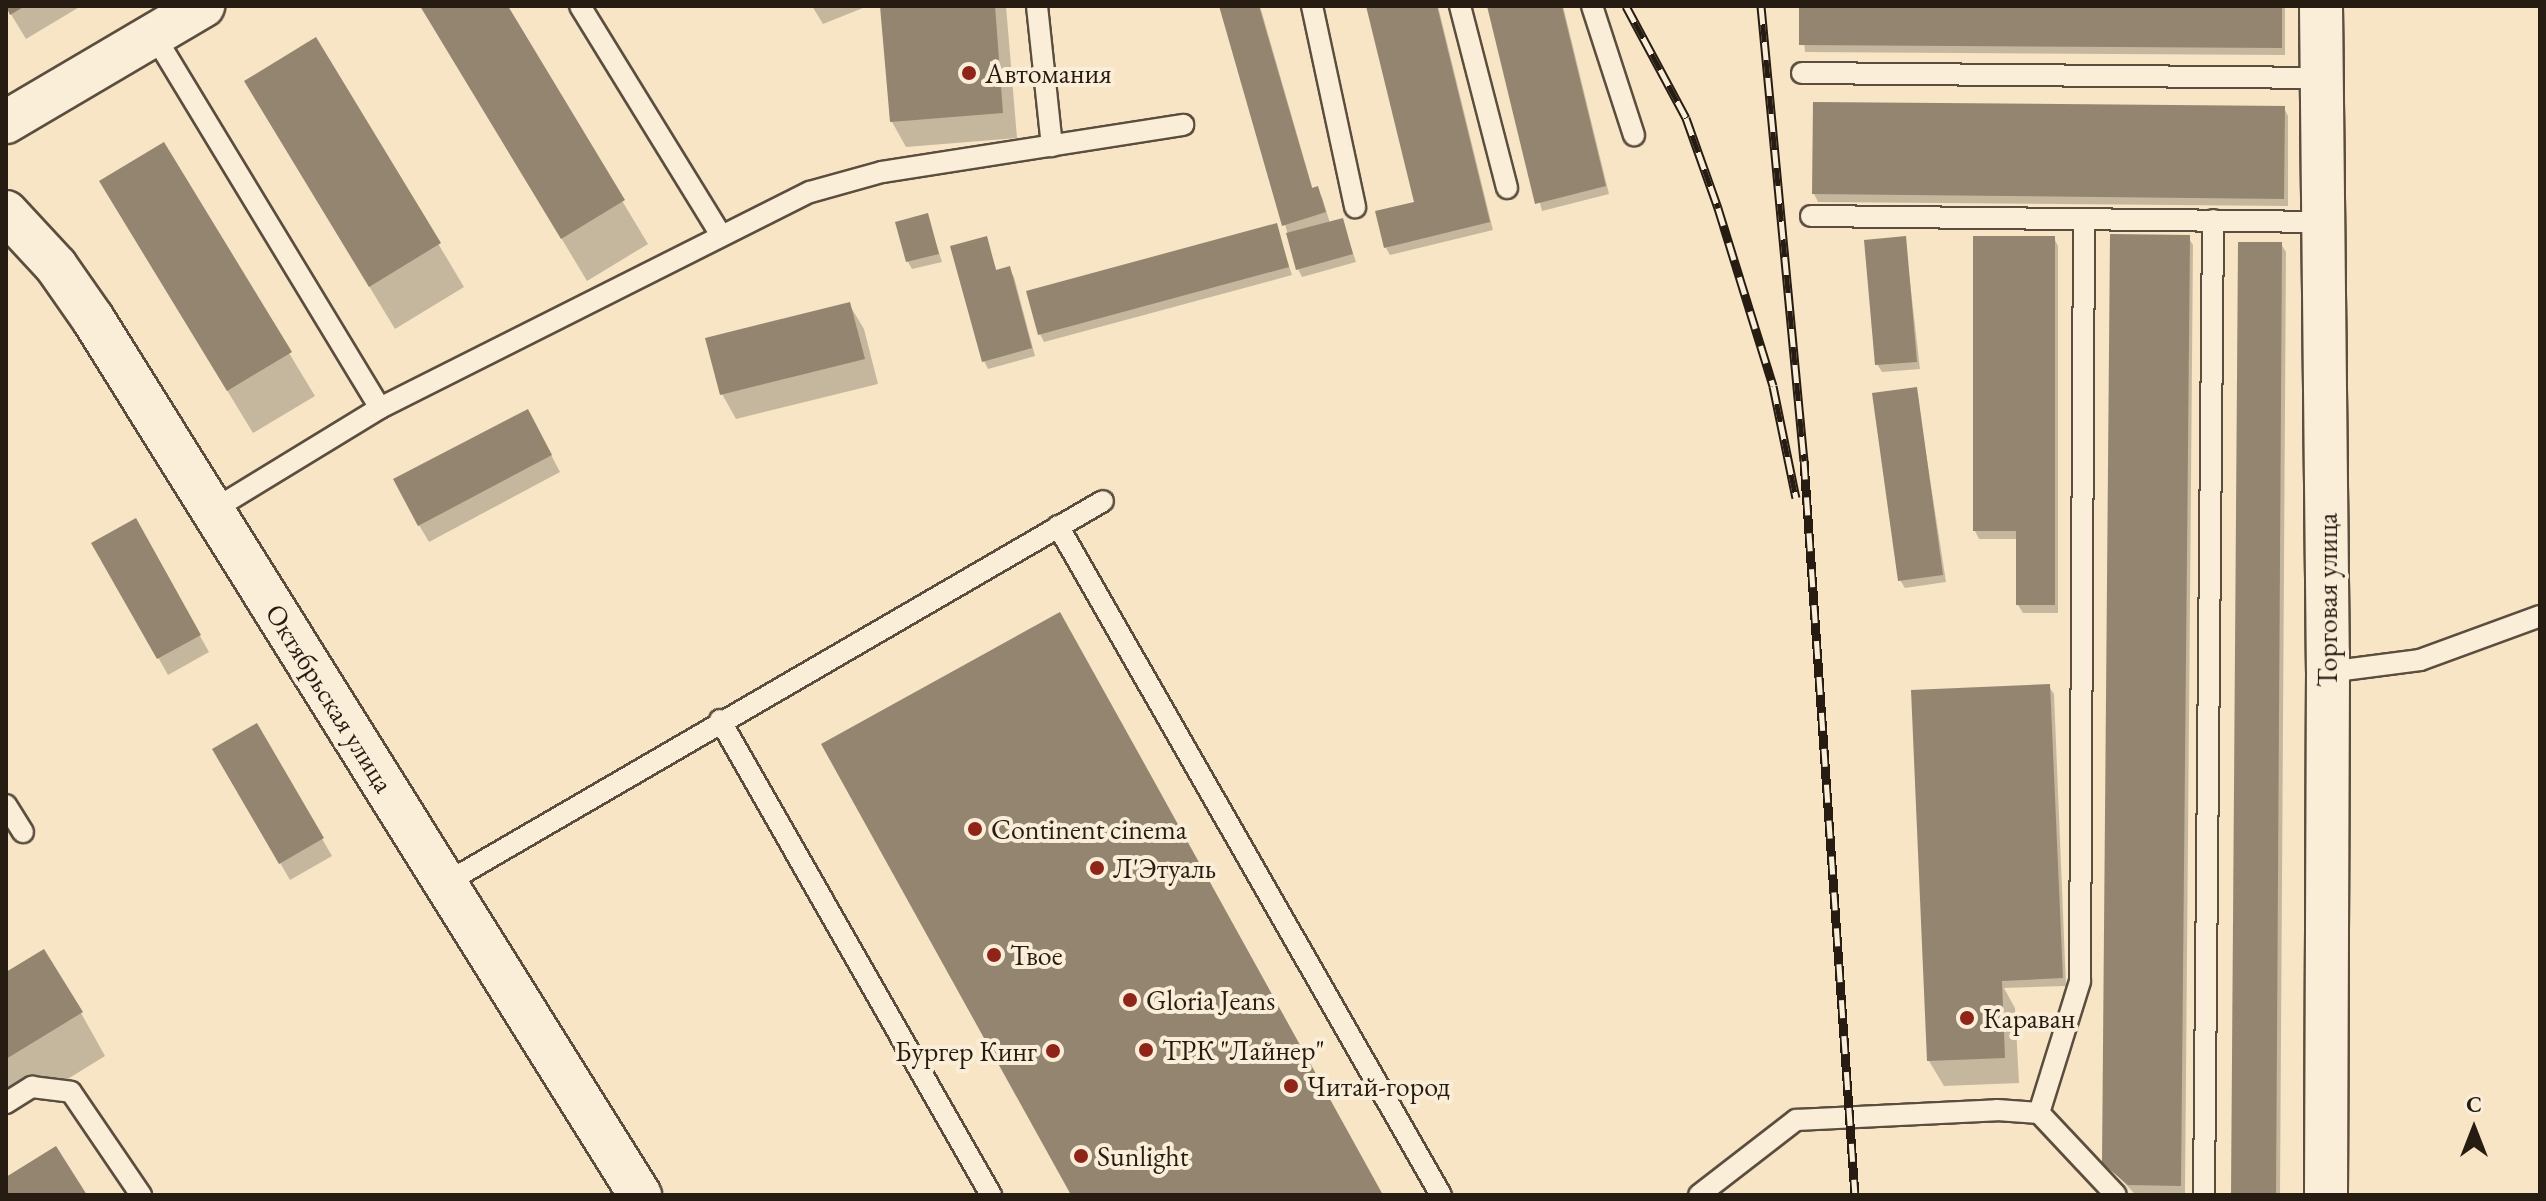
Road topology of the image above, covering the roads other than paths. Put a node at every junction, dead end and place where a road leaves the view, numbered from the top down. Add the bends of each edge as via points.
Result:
1 (203, 6) edge
2 (580, 6) edge
3 (1037, 6) edge
4 (1312, 6) edge
5 (1460, 6) edge
6 (1592, 6) edge
7 (2321, 6) edge
8 (154, 35) junction
9 (1802, 73) dead end
10 (2324, 78) junction
11 (6, 122) edge
12 (1183, 125) dead end
13 (1634, 135) dead end
14 (1052, 146) junction
15 (1507, 188) dead end
16 (1355, 207) dead end
17 (6, 212) edge
18 (1811, 216) dead end
19 (2084, 219) junction
20 (2213, 220) junction
21 (2325, 222) junction
22 (720, 234) junction
23 (380, 408) junction
24 (1103, 501) dead end
25 (213, 510) junction
26 (1058, 526) junction
27 (2540, 616) edge
28 (2328, 672) junction
29 (720, 720) junction
30 (6, 805) edge
31 (23, 832) dead end
32 (444, 884) junction
33 (6, 1103) edge
34 (2039, 1113) junction
35 (141, 1195) edge
36 (640, 1195) edge
37 (991, 1195) edge
38 (1441, 1195) edge
39 (1699, 1195) edge
40 (2116, 1195) edge
41 (2204, 1195) edge
42 (2326, 1195) edge

1 - 8 street
2 - 22 lane
3 - 14 lane
4 - 16 lane
5 - 15 lane
6 - 13 lane
7 - 10 street, Торговая улица
8 - 11 street
8 - 23 lane
9 - 10 lane
10 - 21 street, Торговая улица
12 - 14 lane
14 - 22 lane via 882,172 810,192
17 - 25 street, Октябрьская улица via 64,276
18 - 19 lane
19 - 20 lane
19 - 34 lane via 2080,981
20 - 21 lane
20 - 41 lane
21 - 28 street, Торговая улица
22 - 23 lane
23 - 25 lane
24 - 26 lane
25 - 32 street, Октябрьская улица
26 - 29 lane
26 - 38 lane
27 - 28 lane via 2420,660
28 - 42 street, Торговая улица
29 - 32 lane
29 - 37 lane
30 - 31 lane
32 - 36 street, Октябрьская улица
33 - 35 lane via 32,1087 71,1092
34 - 39 lane via 1796,1120
34 - 40 lane

